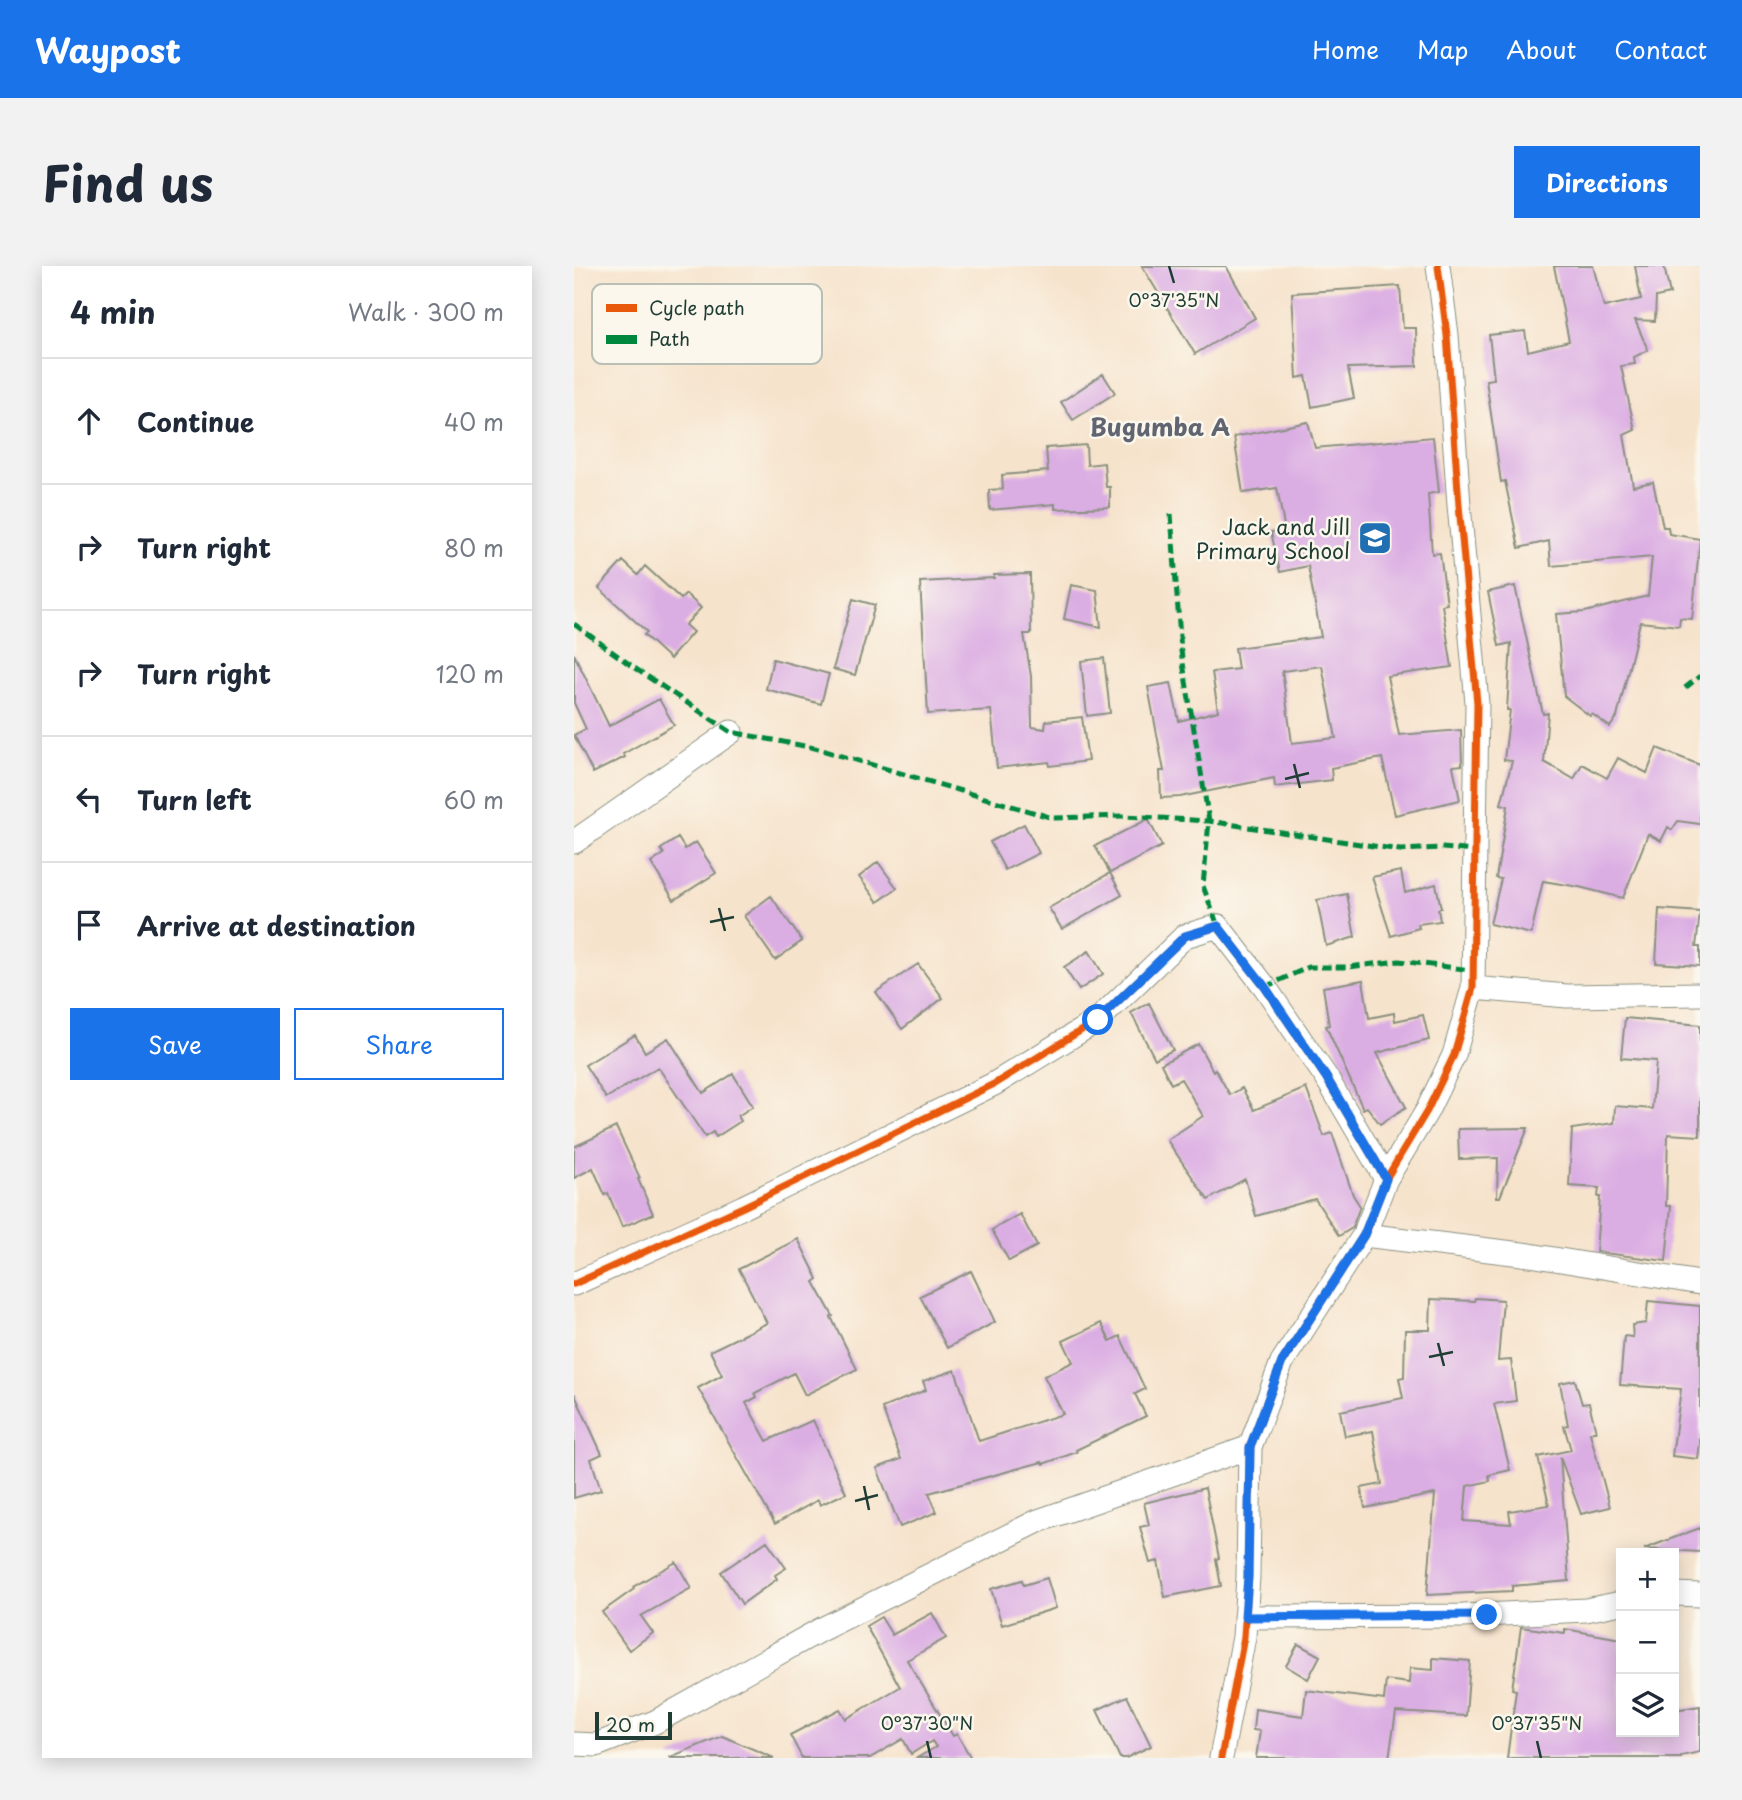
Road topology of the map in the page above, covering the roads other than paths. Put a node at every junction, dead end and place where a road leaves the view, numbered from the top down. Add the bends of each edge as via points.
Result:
1 (1438, 266) edge
2 (732, 732) dead end
3 (574, 842) edge
4 (1473, 988) junction
5 (1700, 994) edge
6 (1386, 1179) junction
7 (1364, 1235) junction
8 (1700, 1283) edge
9 (574, 1284) edge
10 (1250, 1447) junction
11 (1679, 1594) edge
12 (1700, 1595) edge
13 (1616, 1604) edge
14 (1245, 1617) junction
15 (574, 1744) edge
16 (1221, 1758) edge

1 - 4 street via 1477,703
2 - 3 street
4 - 5 street via 1567,996
4 - 6 street via 1454,1055
6 - 7 street
6 - 9 street via 1326,1077 1218,926 1185,936 1098,1020 993,1084
7 - 8 street via 1530,1255
7 - 10 street via 1282,1362
10 - 14 street
10 - 15 street via 1038,1521 820,1630 655,1722 596,1745
11 - 12 street
13 - 14 street via 1586,1610 1463,1616
14 - 16 street

